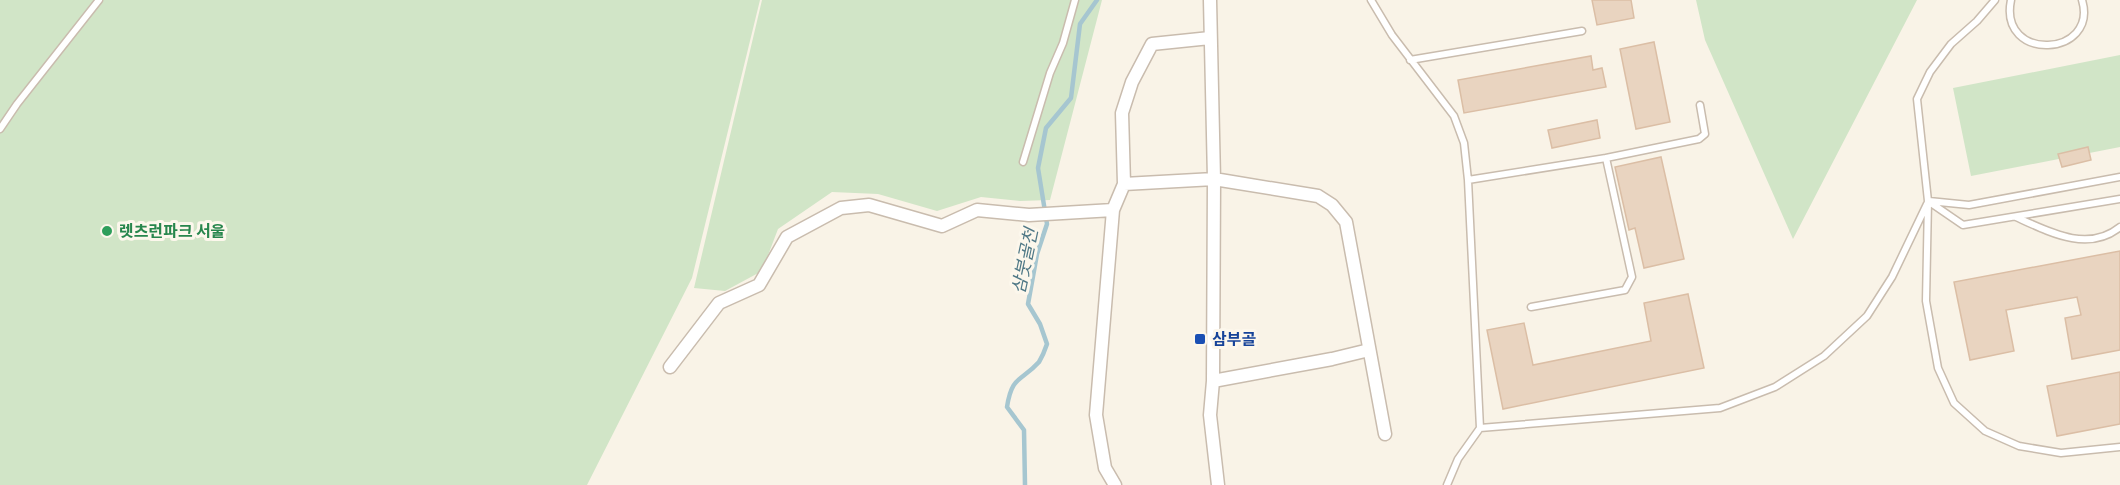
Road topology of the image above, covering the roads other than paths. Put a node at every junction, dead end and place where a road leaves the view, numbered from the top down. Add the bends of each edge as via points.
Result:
1 (99, 0) edge
2 (1075, 0) edge
3 (1210, 0) edge
4 (1371, 0) edge
5 (1995, 0) edge
6 (2011, 0) edge
7 (2082, 0) edge
8 (1582, 31) dead end
9 (1210, 38) junction
10 (1410, 60) junction
11 (1700, 105) dead end
12 (0, 129) edge
13 (1606, 158) junction
14 (1023, 162) dead end
15 (2120, 177) edge
16 (1214, 179) junction
17 (1468, 180) junction
18 (1124, 184) junction
19 (2120, 199) edge
20 (1928, 201) junction
21 (1113, 210) junction
22 (2016, 217) junction
23 (2120, 226) edge
24 (1531, 308) dead end
25 (1369, 350) junction
26 (670, 368) dead end
27 (1213, 381) junction
28 (1480, 428) junction
29 (1385, 434) dead end
30 (2120, 447) edge
31 (1115, 485) edge
32 (1218, 485) edge
33 (1446, 485) edge

1 - 12 lane
2 - 14 lane
3 - 9 street
4 - 10 lane
5 - 20 lane via 1951,44 1930,72 1917,99
6 - 7 lane via 2011,19 2016,30 2035,45 2047,46 2065,41 2079,29
8 - 10 lane
9 - 16 street
9 - 18 street via 1152,44 1132,82 1122,113
10 - 17 lane via 1454,116 1464,143
11 - 13 lane via 1705,134 1699,140
13 - 17 lane
13 - 24 lane via 1632,277 1625,290
15 - 20 lane via 1969,205
16 - 18 street
16 - 25 street via 1318,196 1332,206 1346,222
16 - 27 street
17 - 28 lane
18 - 21 street
19 - 22 lane
20 - 22 lane via 1963,225
20 - 28 lane via 1892,277 1868,316 1824,356 1775,387 1720,408
20 - 30 lane via 1926,302 1938,368 1954,403 1985,431 2019,446 2061,453
21 - 26 street via 1058,215 977,210 942,226 869,205 841,208 787,237 759,285 719,303
21 - 31 street via 1096,415 1105,468
22 - 23 lane via 2062,237 2077,239 2107,236
25 - 27 street
25 - 29 street
27 - 32 street via 1210,415
28 - 33 lane via 1458,459

